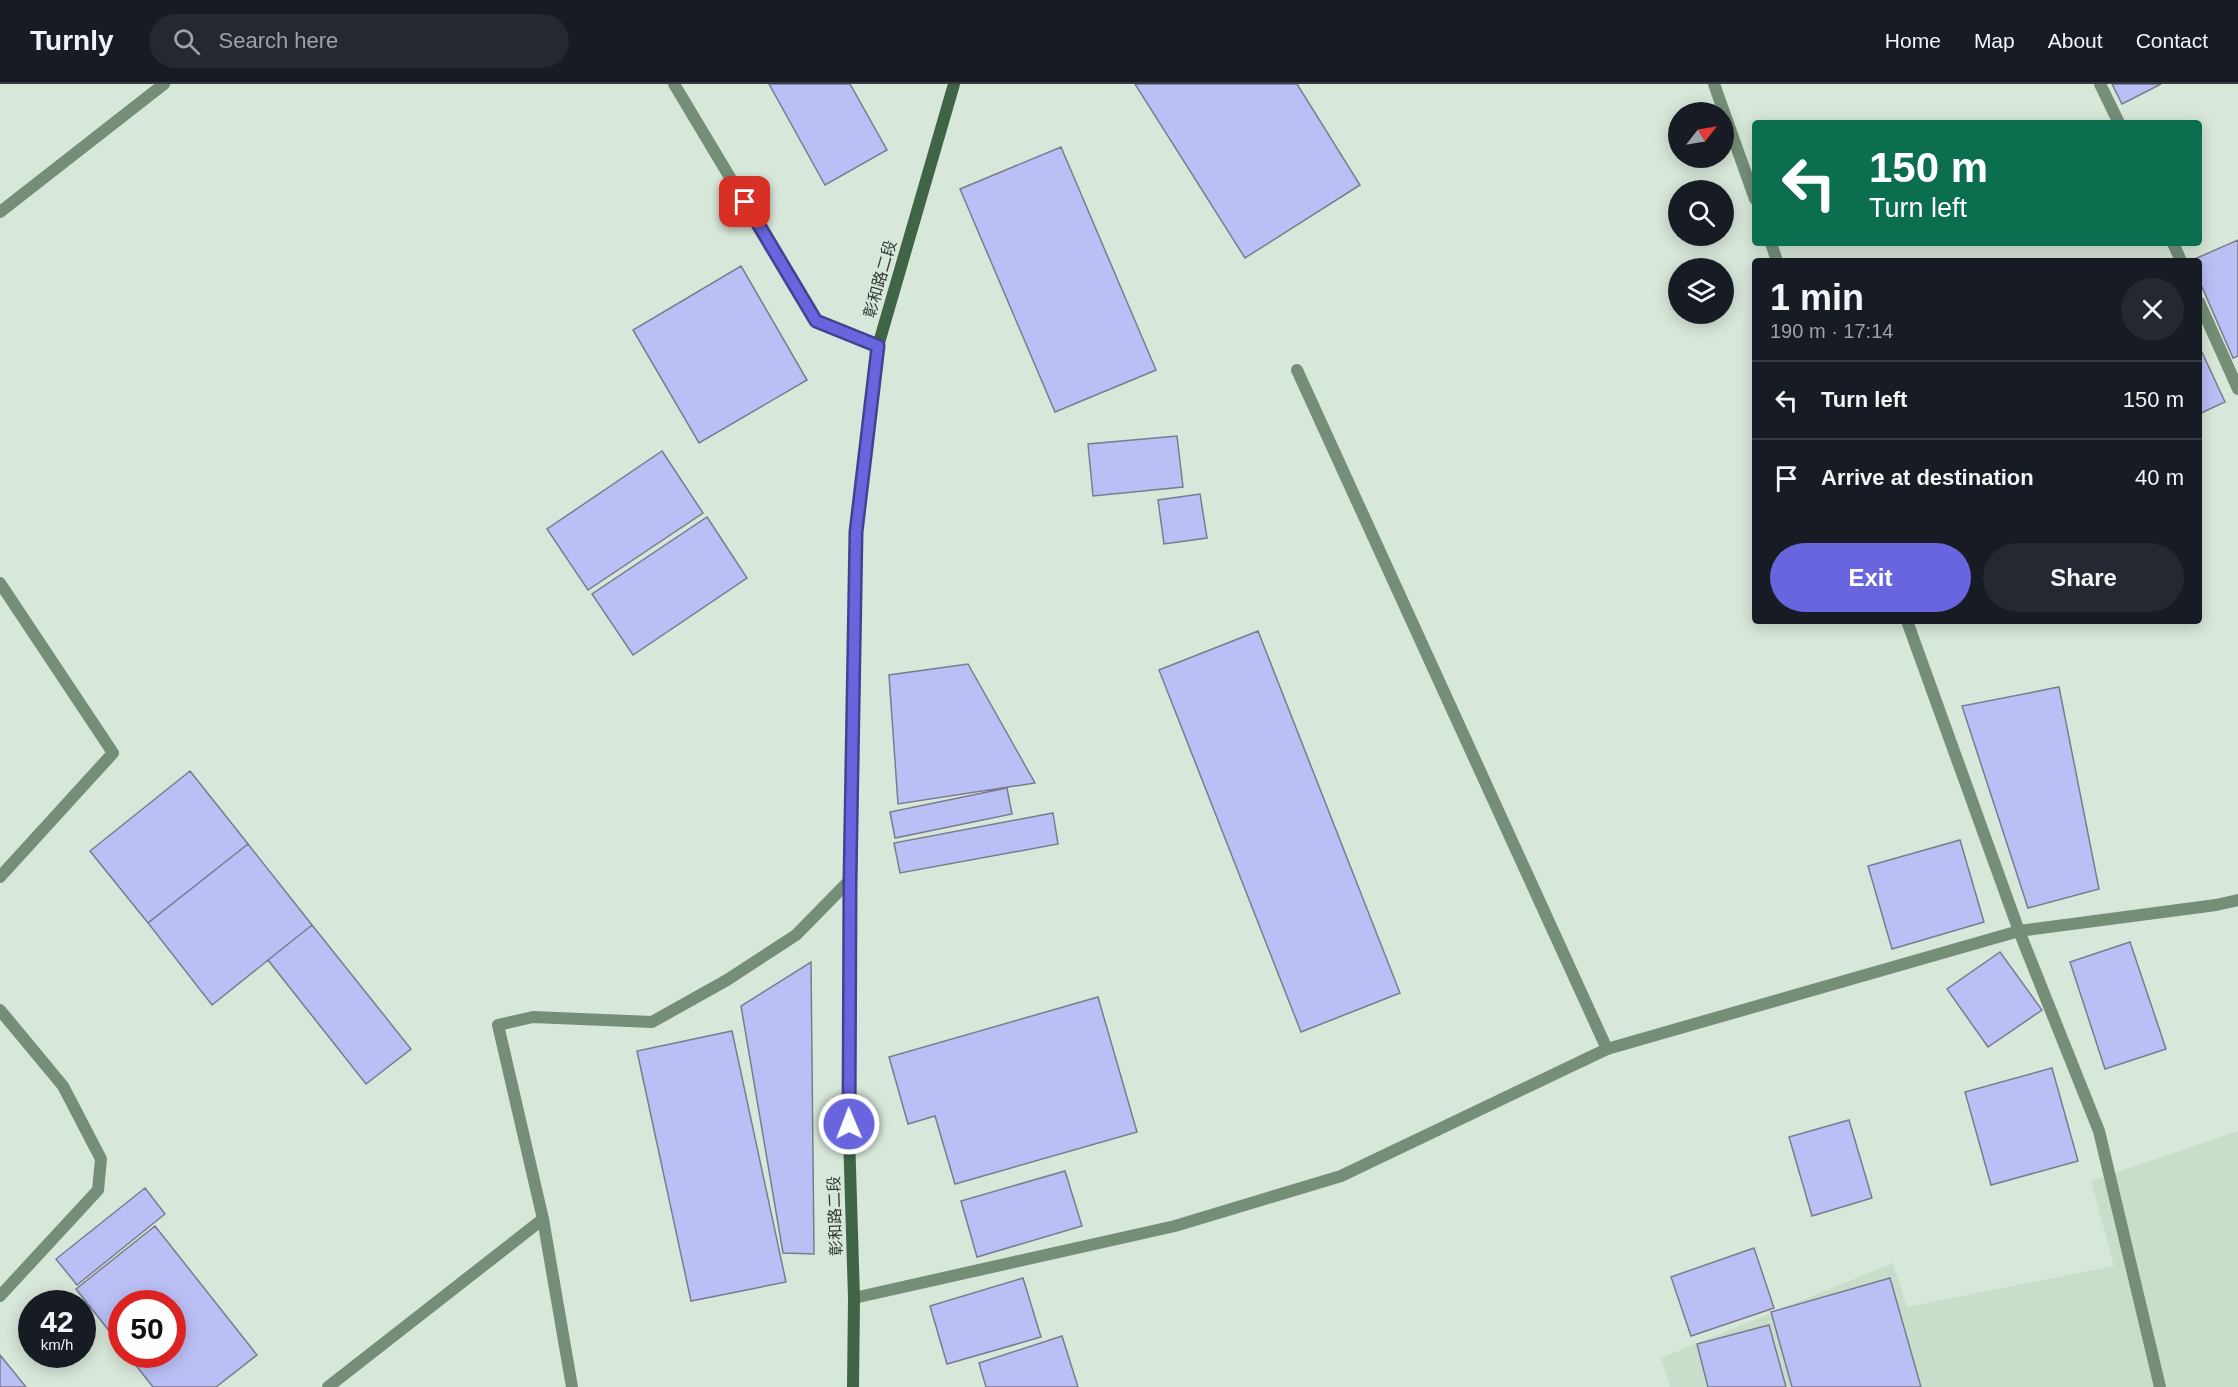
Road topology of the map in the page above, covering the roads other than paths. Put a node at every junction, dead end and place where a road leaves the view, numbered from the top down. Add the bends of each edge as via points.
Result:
1 (164, 84) edge
2 (674, 84) edge
3 (954, 84) edge
4 (1714, 84) edge
5 (2100, 84) edge
6 (2118, 120) edge
7 (1752, 191) edge
8 (0, 212) edge
9 (2202, 309) edge
10 (878, 346) junction
11 (1297, 369) dead end
12 (2238, 389) edge
13 (0, 583) edge
14 (1908, 624) edge
15 (0, 877) edge
16 (850, 880) junction
17 (2238, 900) edge
18 (2019, 931) junction
19 (0, 1010) edge
20 (1607, 1049) junction
21 (543, 1219) junction
22 (0, 1296) edge
23 (854, 1298) junction
24 (328, 1387) edge
25 (572, 1387) edge
26 (853, 1387) edge
27 (2160, 1387) edge

1 - 8 street
2 - 10 street via 816,321
3 - 10 main road, 彰和路二段
4 - 7 street
5 - 6 street
9 - 12 street
10 - 16 main road, 彰和路二段 via 856,532
11 - 20 street
13 - 15 street via 113,753
14 - 18 street
16 - 21 street via 796,934 727,980 652,1022 533,1017 498,1025
16 - 23 main road, 彰和路二段 via 848,1102
17 - 18 street
18 - 20 street
18 - 27 street via 2099,1131
19 - 22 street via 63,1086 101,1159 98,1190
20 - 23 street via 1341,1176 1175,1226
21 - 24 street
21 - 25 street
23 - 26 main road, 彰和路二段

